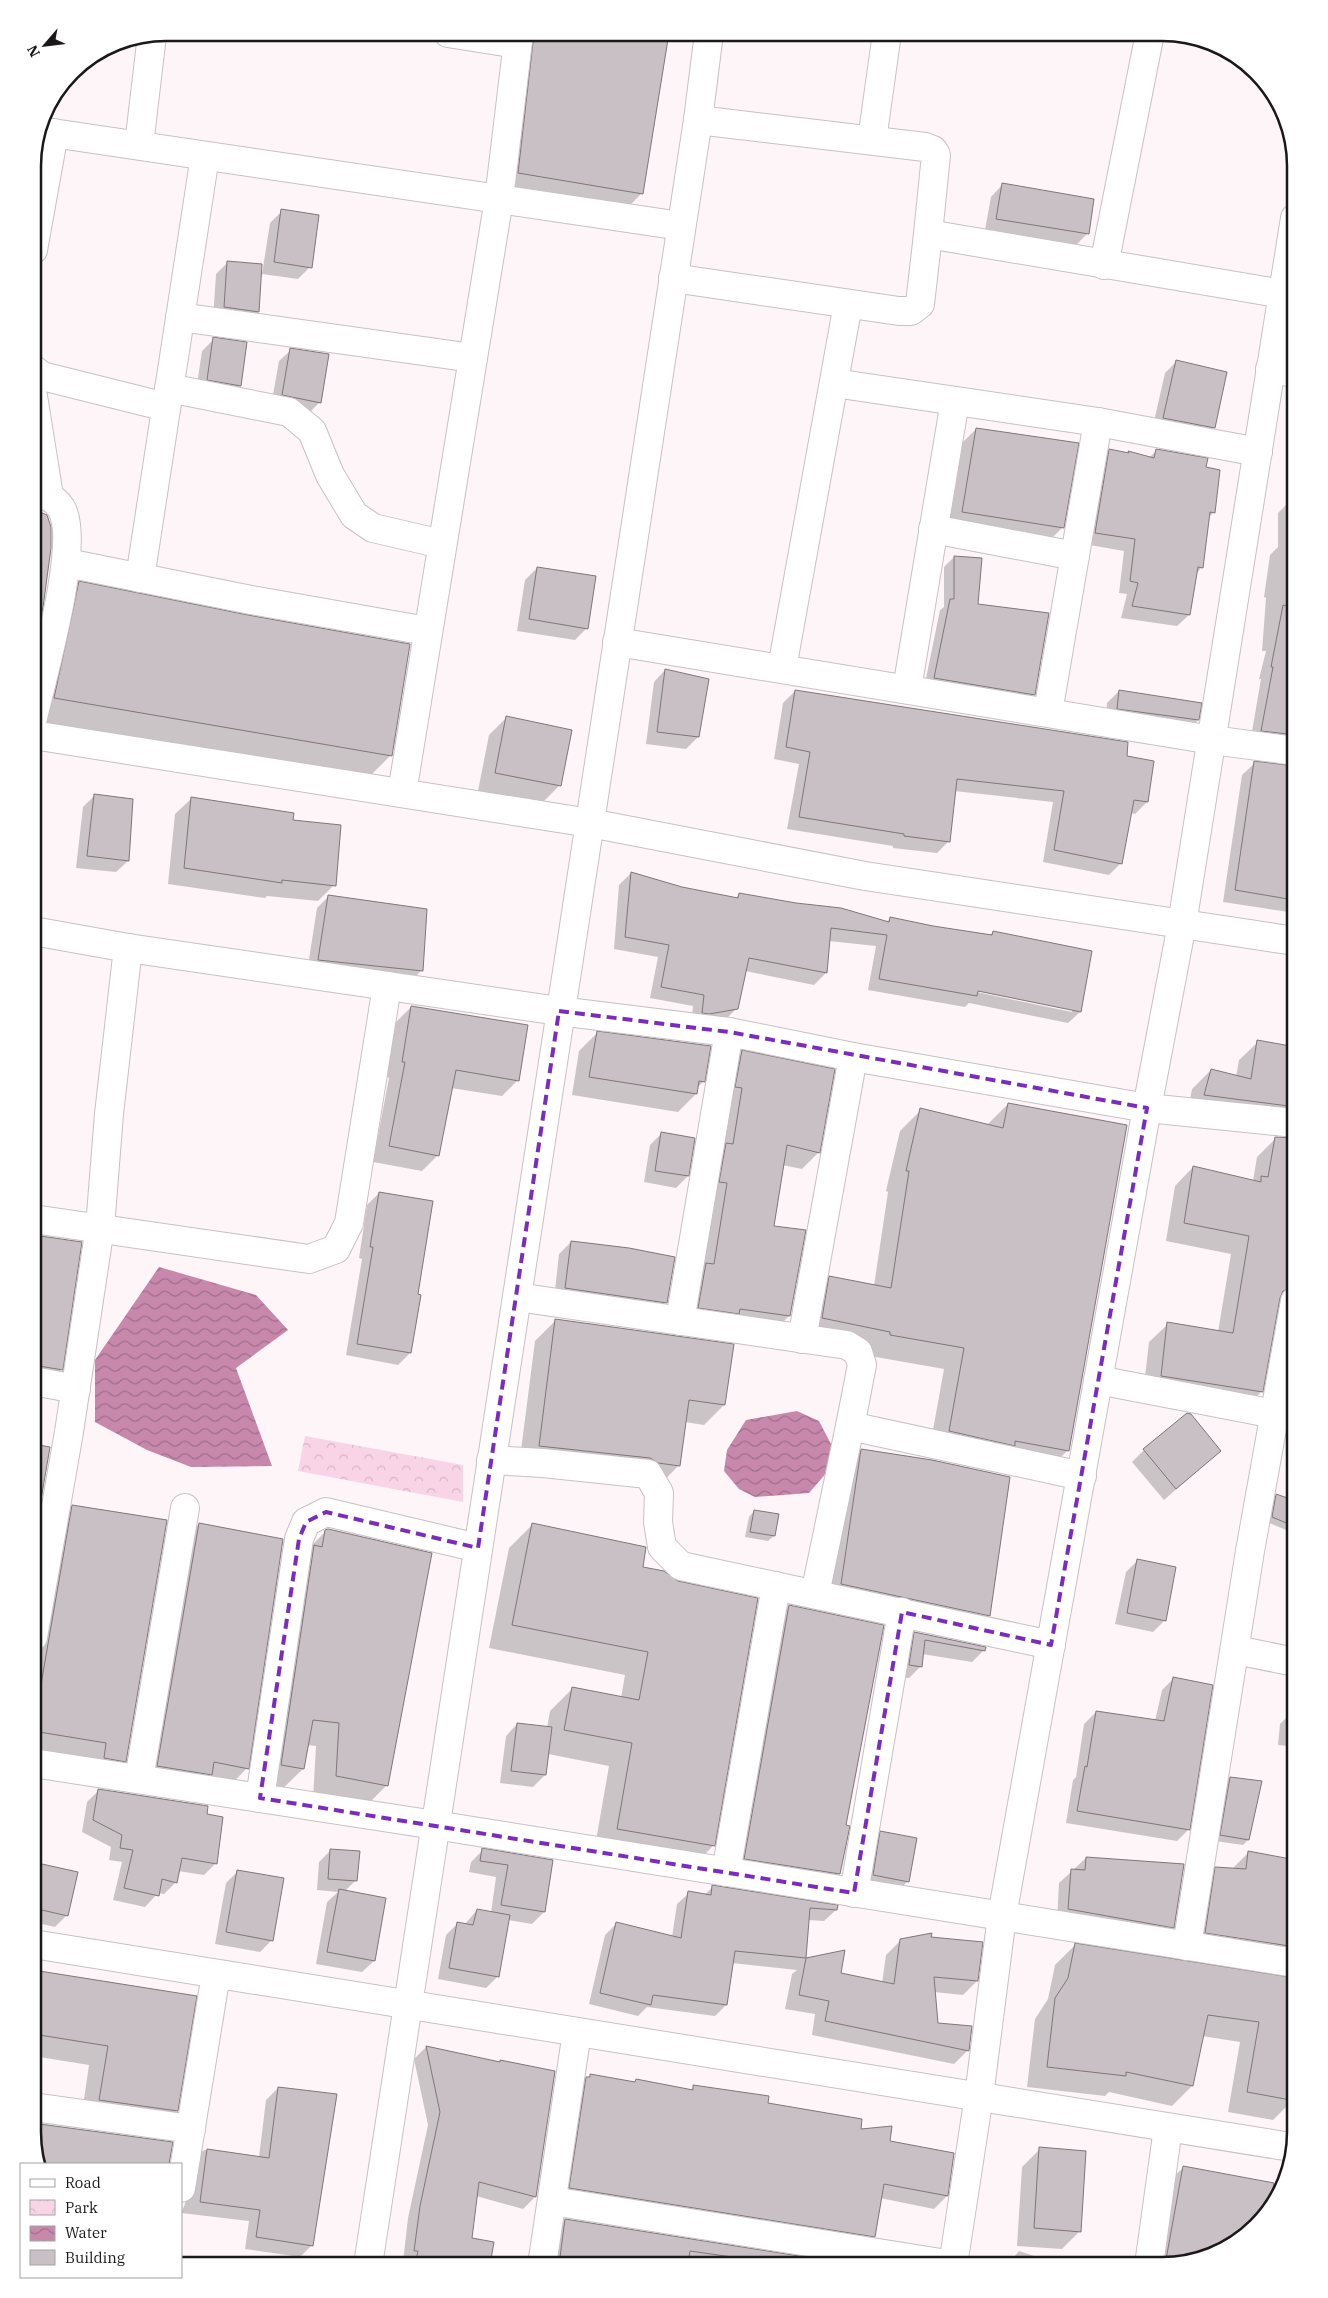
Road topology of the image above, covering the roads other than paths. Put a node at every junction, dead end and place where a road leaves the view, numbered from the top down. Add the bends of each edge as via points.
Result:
1 (518, 41) edge
2 (151, 42) edge
3 (708, 42) edge
4 (886, 42) edge
5 (1148, 42) edge
6 (698, 120) junction
7 (46, 132) edge
8 (872, 140) junction
9 (139, 145) junction
10 (205, 156) junction
11 (42, 168) edge
12 (499, 199) junction
13 (681, 226) junction
14 (928, 234) junction
15 (1104, 265) junction
16 (1287, 271) edge
17 (673, 278) junction
18 (1283, 294) junction
19 (848, 304) junction
20 (180, 318) junction
21 (473, 358) junction
22 (1283, 371) edge
23 (42, 376) edge
24 (834, 383) junction
25 (168, 398) junction
26 (955, 401) junction
27 (1098, 422) junction
28 (1258, 452) junction
29 (42, 495) edge
30 (933, 529) junction
31 (442, 544) junction
32 (1075, 556) junction
33 (67, 563) junction
34 (140, 578) junction
35 (427, 631) junction
36 (617, 642) junction
37 (782, 668) junction
38 (42, 678) edge
39 (906, 689) junction
40 (1048, 712) junction
41 (42, 736) edge
42 (1212, 740) junction
43 (1287, 750) edge
44 (402, 793) junction
45 (590, 823) junction
46 (1182, 924) junction
47 (42, 933) edge
48 (1287, 940) edge
49 (128, 948) junction
50 (387, 986) junction
51 (559, 1011) junction
52 (729, 1032) junction
53 (853, 1058) junction
54 (1147, 1108) junction
55 (1287, 1122) edge
56 (41, 1220) edge
57 (100, 1227) junction
58 (517, 1298) junction
59 (680, 1321) junction
60 (802, 1339) junction
61 (1098, 1380) junction
62 (41, 1383) edge
63 (76, 1389) junction
64 (1286, 1416) edge
65 (850, 1426) junction
66 (492, 1460) junction
67 (1082, 1476) junction
68 (186, 1508) dead end
69 (478, 1548) junction
70 (776, 1586) junction
71 (41, 1590) edge
72 (815, 1594) junction
73 (902, 1612) junction
74 (1051, 1645) junction
75 (1236, 1650) junction
76 (1287, 1660) edge
77 (41, 1764) edge
78 (139, 1779) junction
79 (260, 1798) junction
80 (435, 1825) junction
81 (726, 1872) junction
82 (854, 1892) junction
83 (1002, 1916) junction
84 (41, 1945) edge
85 (1187, 1946) junction
86 (1287, 1962) edge
87 (216, 1974) junction
88 (408, 2004) junction
89 (577, 2032) junction
90 (979, 2096) junction
91 (41, 2108) edge
92 (1168, 2128) junction
93 (191, 2129) junction
94 (1286, 2146) edge
95 (182, 2182) edge
96 (552, 2201) junction
97 (369, 2256) edge
98 (543, 2256) edge
99 (844, 2256) edge
100 (954, 2257) edge
101 (1150, 2257) edge

1 - 12 street
2 - 9 street
3 - 6 street
4 - 8 street
5 - 15 street
6 - 8 street
6 - 13 street
7 - 9 street
7 - 11 street
8 - 14 street via 926,147 936,155
9 - 10 street
10 - 12 street
10 - 20 street
12 - 13 street
12 - 21 street
13 - 17 street
14 - 15 street
14 - 19 street via 920,304 911,311 899,311
15 - 18 street
16 - 18 street
17 - 19 street
17 - 36 street
18 - 22 street
19 - 24 street
20 - 21 street
20 - 25 street
21 - 31 street
22 - 28 street
23 - 25 street
24 - 26 street
24 - 37 street
25 - 31 street via 290,412 312,431 330,476 354,515 373,528
25 - 34 street
26 - 27 street
26 - 30 street
27 - 28 street
27 - 32 street
28 - 42 street
29 - 33 street via 62,509 68,527
30 - 32 street
30 - 39 street
31 - 35 street
32 - 40 street
33 - 34 street
33 - 38 street
34 - 35 street
35 - 44 street
36 - 37 street
36 - 45 street
37 - 39 street
39 - 40 street
40 - 42 street
41 - 44 street
42 - 43 street
42 - 46 street
44 - 45 street
45 - 46 street via 865,876
45 - 51 street
46 - 48 street
46 - 54 street
47 - 49 street
49 - 50 street
49 - 57 street
50 - 51 street
50 - 57 street via 350,1223 336,1249 309,1259
51 - 52 street
51 - 58 street
52 - 53 street
52 - 59 street
53 - 54 street
53 - 60 street
54 - 55 street
54 - 61 street
56 - 57 street
57 - 63 street
58 - 59 street
58 - 66 street
59 - 60 street
60 - 65 street via 848,1345 858,1352 862,1365
61 - 64 street
61 - 67 street
62 - 63 street
63 - 71 street
64 - 75 street via 1250,1551
65 - 67 street
65 - 72 street
66 - 69 street
66 - 70 street via 648,1474 659,1493 658,1522 662,1547 681,1566
67 - 74 street
68 - 78 street
69 - 79 street via 326,1512 306,1522 298,1539
69 - 80 street
70 - 72 street
70 - 81 street
72 - 73 street
73 - 74 street
73 - 82 street
74 - 83 street
75 - 76 street
75 - 85 street
77 - 78 street
78 - 79 street
79 - 80 street
80 - 81 street
80 - 88 street
81 - 82 street
82 - 83 street
83 - 85 street
83 - 90 street
84 - 87 street
85 - 86 street
87 - 88 street
87 - 93 street
88 - 89 street
88 - 97 street
89 - 90 street
89 - 96 street
90 - 92 street
90 - 100 street
91 - 93 street
92 - 94 street
92 - 101 street
93 - 95 street
96 - 98 street
96 - 99 street

